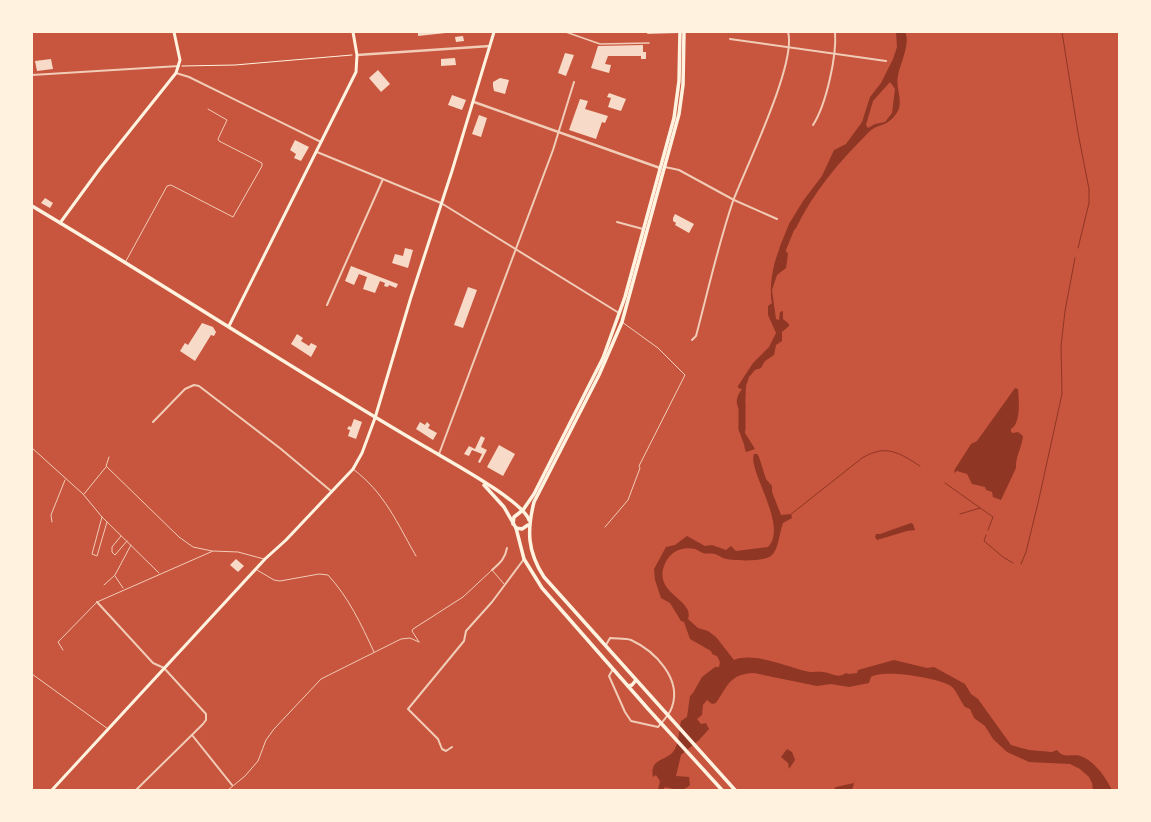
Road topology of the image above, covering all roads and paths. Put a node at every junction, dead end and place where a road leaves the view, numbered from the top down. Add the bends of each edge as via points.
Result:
1 (174, 32) edge
2 (353, 32) edge
3 (494, 32) edge
4 (566, 32) edge
5 (680, 32) edge
6 (684, 32) edge
7 (788, 32) edge
8 (835, 32) edge
9 (648, 33) dead end
10 (730, 39) dead end
11 (649, 43) dead end
12 (490, 46) junction
13 (789, 48) junction
14 (834, 53) junction
15 (357, 55) junction
16 (352, 56) dead end
17 (886, 61) dead end
18 (179, 66) junction
19 (176, 73) junction
20 (32, 75) edge
21 (574, 82) dead end
22 (474, 102) junction
23 (208, 109) dead end
24 (676, 114) junction
25 (813, 125) dead end
26 (558, 132) junction
27 (321, 142) junction
28 (316, 152) junction
29 (663, 168) junction
30 (382, 179) junction
31 (734, 200) junction
32 (441, 203) junction
33 (32, 207) edge
34 (650, 213) junction
35 (777, 219) dead end
36 (617, 222) dead end
37 (60, 223) junction
38 (644, 229) junction
39 (515, 250) junction
40 (125, 263) junction
41 (327, 305) dead end
42 (620, 314) junction
43 (624, 316) junction
44 (622, 322) junction
45 (229, 326) junction
46 (692, 340) dead end
47 (375, 418) junction
48 (153, 422) dead end
49 (32, 448) edge
50 (439, 456) junction
51 (109, 457) dead end
52 (106, 466) junction
53 (353, 469) junction
54 (66, 480) junction
55 (482, 482) junction
56 (331, 492) junction
57 (83, 494) junction
58 (523, 510) junction
59 (102, 516) junction
60 (529, 520) junction
61 (107, 521) junction
62 (52, 522) dead end
63 (528, 525) junction
64 (515, 526) junction
65 (605, 527) dead end
66 (122, 535) junction
67 (127, 541) junction
68 (131, 545) junction
69 (507, 548) dead end
70 (213, 551) junction
71 (416, 556) dead end
72 (265, 559) junction
73 (524, 559) junction
74 (256, 569) junction
75 (492, 570) junction
76 (159, 573) junction
77 (115, 575) junction
78 (504, 584) junction
79 (104, 585) dead end
80 (123, 590) junction
81 (97, 602) junction
82 (606, 646) junction
83 (63, 650) dead end
84 (374, 652) junction
85 (164, 668) junction
86 (613, 669) junction
87 (32, 674) edge
88 (636, 680) junction
89 (628, 686) junction
90 (108, 729) junction
91 (192, 735) junction
92 (452, 747) dead end
93 (232, 785) junction
94 (52, 790) edge
95 (136, 790) edge
96 (228, 790) edge
97 (722, 790) edge
98 (735, 790) edge

1 - 18 main road
2 - 15 main road
3 - 12 main road
4 - 11 street via 600,44
5 - 9 street
5 - 24 highway
6 - 24 highway via 683,85
7 - 13 street
8 - 14 street
10 - 13 street
12 - 15 street
12 - 22 main road
13 - 14 street
13 - 31 street via 784,70
14 - 17 street
14 - 25 street via 821,113
15 - 27 main road via 356,72
16 - 18 path via 235,65
18 - 19 main road
18 - 20 street
19 - 27 street
19 - 37 main road
21 - 26 street
22 - 26 street
22 - 32 main road
23 - 40 lane via 227,120 219,141 262,163 262,166 233,217 171,185 167,186
24 - 29 highway
26 - 29 street
26 - 39 street
27 - 28 main road
28 - 30 street
28 - 45 main road
29 - 31 street via 679,170
29 - 34 highway
30 - 32 street
30 - 41 street
31 - 35 street
31 - 46 street via 696,336
32 - 39 street
32 - 47 main road
33 - 37 highway
34 - 38 highway
34 - 43 highway
36 - 38 street
37 - 40 highway
38 - 42 highway
39 - 42 street
39 - 50 street
40 - 45 highway
42 - 43 highway
42 - 58 highway via 603,358 534,494
43 - 44 highway
44 - 60 highway via 596,381 534,502
44 - 65 lane via 658,348 685,375 639,466 631,494
45 - 47 highway
47 - 50 highway
47 - 53 main road
48 - 56 street via 185,389 194,385 199,386 281,449
49 - 54 lane
50 - 55 highway
51 - 52 lane
52 - 57 lane
52 - 70 lane via 187,543
53 - 56 main road
53 - 71 lane via 370,481 380,494
54 - 57 lane
54 - 62 lane via 51,515
55 - 58 highway via 518,504
55 - 64 highway via 497,497
56 - 72 main road
57 - 59 lane
58 - 60 highway
58 - 64 highway via 515,516
59 - 61 lane
59 - 61 lane via 92,554 95,556 98,556
60 - 63 highway
61 - 66 lane
63 - 64 highway via 522,529
63 - 82 highway via 534,556 540,569
64 - 73 highway
66 - 67 lane
66 - 67 lane via 112,547 112,552 115,555
67 - 68 lane
68 - 76 lane
68 - 77 lane
69 - 75 street via 502,562
70 - 72 lane via 238,552
70 - 76 lane
72 - 74 main road
73 - 78 street
73 - 86 highway via 542,588
74 - 84 lane via 280,581 319,574 328,575 339,587 356,615
74 - 85 main road
75 - 78 lane
75 - 84 lane via 463,597 413,629 412,632 419,642 406,638
76 - 80 lane
77 - 79 lane
77 - 80 lane
78 - 92 street via 492,602 466,630 464,641 408,709 438,739 442,749 446,751
80 - 81 lane
81 - 83 lane via 58,642
81 - 85 street via 153,663
82 - 86 street via 610,638 629,640 652,653 663,667 675,688 672,709 658,727 631,721 624,712 609,676
82 - 88 highway
84 - 93 lane via 321,679 274,729 266,740 258,761 245,776
85 - 90 main road
85 - 91 street via 206,714 206,720
86 - 89 highway
87 - 90 lane
88 - 89 highway
88 - 98 highway
89 - 97 highway
90 - 94 main road
91 - 93 street
91 - 95 street
93 - 96 lane

